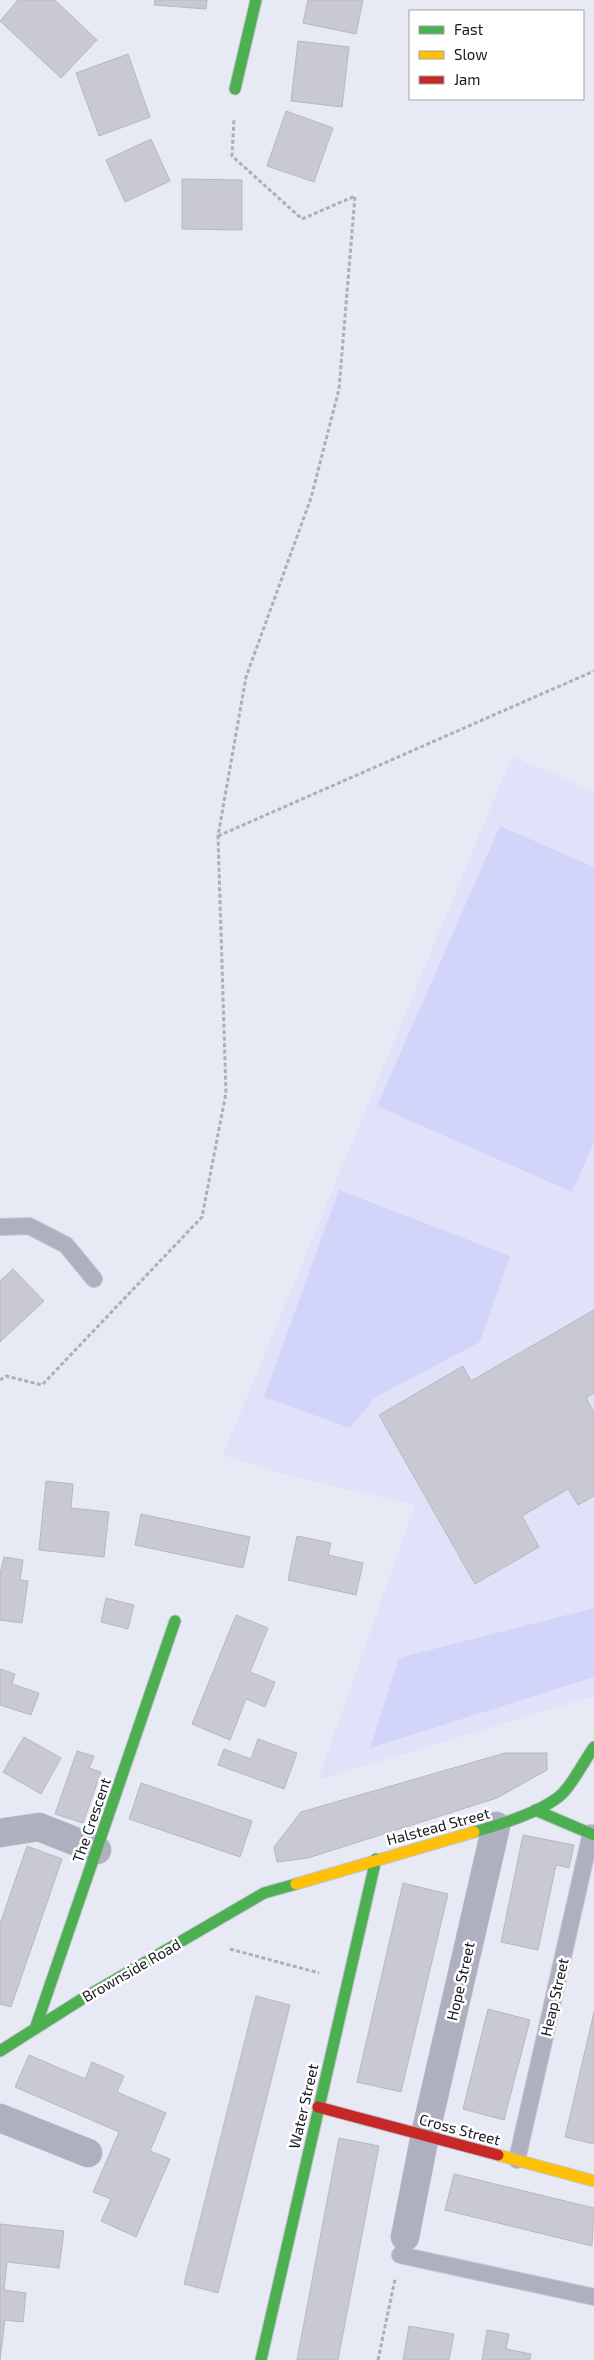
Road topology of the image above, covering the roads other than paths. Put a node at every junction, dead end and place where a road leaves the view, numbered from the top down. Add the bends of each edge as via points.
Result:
1 (256, 0) edge
2 (235, 89) road end
3 (0, 1227) edge
4 (94, 1279) dead end
5 (175, 1621) dead end
6 (594, 1748) edge
7 (535, 1810) junction
8 (496, 1826) junction
9 (0, 1833) edge
10 (592, 1834) edge
11 (97, 1850) junction
12 (376, 1859) junction
13 (264, 1893) joint
14 (35, 2029) junction
15 (0, 2051) edge
16 (318, 2107) junction
17 (0, 2118) edge
18 (425, 2136) junction
19 (88, 2153) dead end
20 (517, 2160) junction
21 (594, 2181) edge
22 (402, 2246) joint
23 (594, 2297) edge
24 (261, 2360) edge

1 - 2 street
3 - 4 lane via 29,1226 66,1245
5 - 11 street, The Crescent
6 - 7 street, Halstead Street via 563,1793
7 - 8 street, Halstead Street
7 - 10 street
8 - 12 street, Halstead Street
8 - 18 street, Hope Street
9 - 11 street via 39,1827
10 - 20 lane, Heap Street
11 - 14 street, The Crescent
12 - 13 street, Halstead Street
12 - 16 street, Water Street
13 - 14 street, Brownside Road
14 - 15 street, Brownside Road
16 - 18 street, Cross Street
16 - 24 street, Water Street
17 - 19 street
18 - 20 street, Cross Street
18 - 22 street, Hope Street
20 - 21 street, Cross Street
22 - 23 lane

